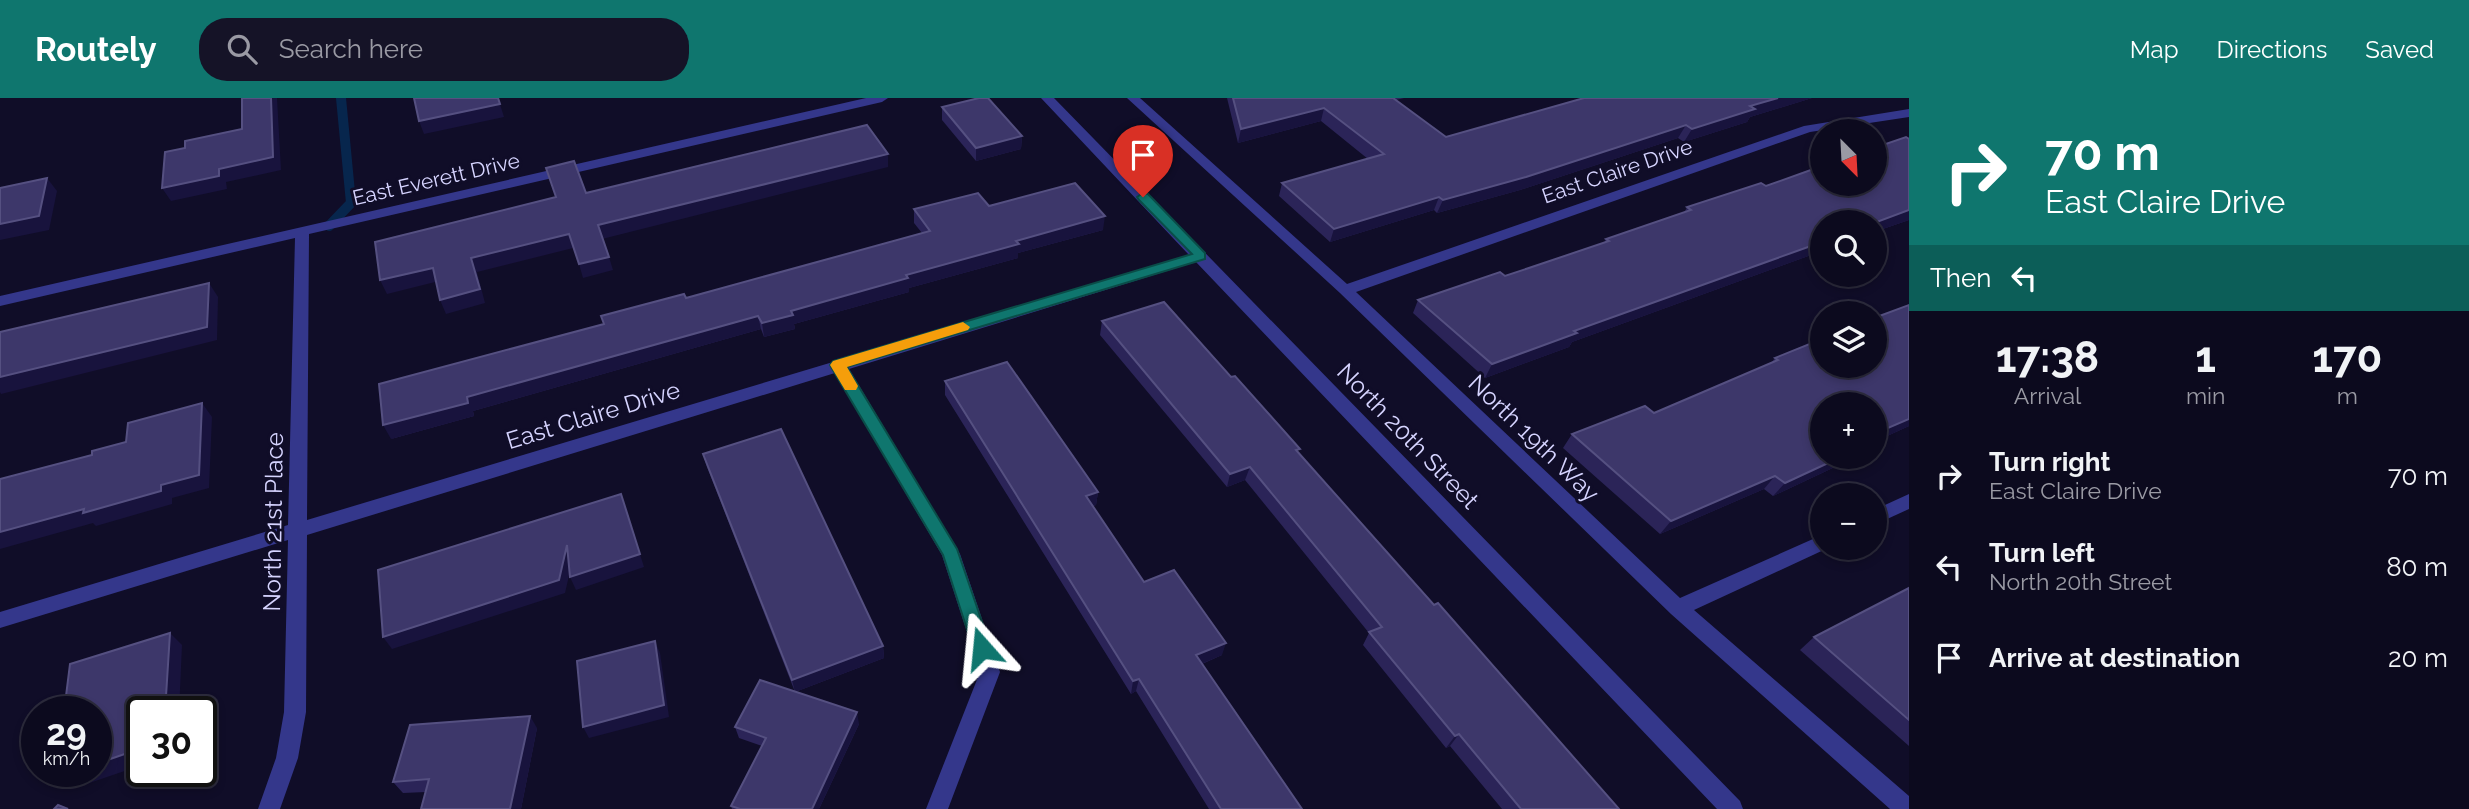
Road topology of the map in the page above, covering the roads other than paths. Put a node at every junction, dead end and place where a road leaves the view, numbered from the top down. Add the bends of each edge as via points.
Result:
1 (882, 98) edge
2 (1048, 98) edge
3 (1133, 98) edge
4 (1909, 113) edge
5 (302, 231) junction
6 (1201, 256) junction
7 (1345, 290) junction
8 (0, 300) edge
9 (838, 365) junction
10 (1909, 501) edge
11 (1887, 511) edge
12 (299, 530) junction
13 (1810, 548) edge
14 (1678, 608) junction
15 (0, 620) edge
16 (270, 809) edge
17 (937, 809) edge
18 (1732, 809) edge
19 (1907, 809) edge

1 - 5 street, East Everett Drive
2 - 6 street, North 20th Street
3 - 7 street, North 19th Way
4 - 7 street, East Claire Drive via 1808,130
5 - 8 street, East Everett Drive
5 - 12 street, North 21st Place
6 - 9 street, East Claire Drive
6 - 18 street, North 20th Street
7 - 14 street, North 19th Way
9 - 12 street, East Claire Drive
9 - 17 street via 951,554 990,672
10 - 11 street
12 - 15 street, East Claire Drive
12 - 16 street, North 21st Place via 295,712 287,758
13 - 14 street
14 - 19 street, North 19th Way

